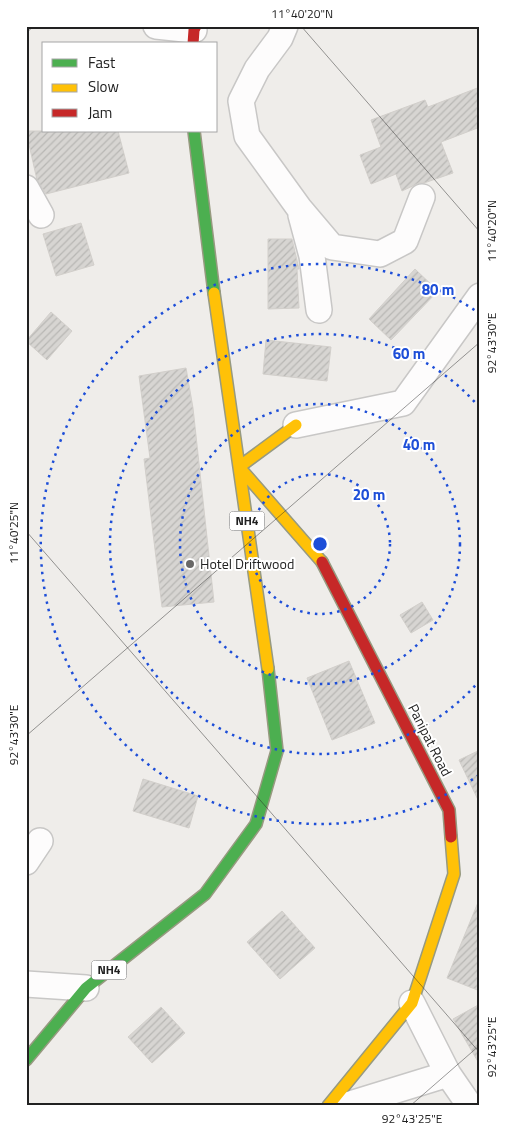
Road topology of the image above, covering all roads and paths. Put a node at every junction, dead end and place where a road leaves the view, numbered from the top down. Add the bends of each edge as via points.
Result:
1 (156, 26) edge
2 (285, 26) edge
3 (195, 33) edge
4 (194, 132) edge
5 (26, 188) edge
6 (422, 196) dead end
7 (299, 208) junction
8 (41, 216) dead end
9 (480, 296) edge
10 (319, 310) dead end
11 (296, 425) joint
12 (239, 467) junction
13 (40, 841) dead end
14 (26, 862) edge
15 (26, 984) edge
16 (86, 988) junction
17 (412, 1003) junction
18 (26, 1060) edge
19 (448, 1074) junction
20 (328, 1106) edge
21 (344, 1106) edge
22 (470, 1106) edge

1 - 3 street
2 - 7 street via 257,69 241,102 247,136
4 - 12 main road, NH4
5 - 8 street
6 - 7 street via 405,241 380,254 332,246
7 - 10 street via 312,256
9 - 11 street via 403,403
11 - 12 main road
12 - 16 main road, NH4 via 277,751 256,824 205,894
12 - 17 main road, Panipat Road via 324,564 449,810 454,874
13 - 14 street
15 - 16 street
16 - 18 main road, NH4
17 - 19 street
17 - 20 main road, Panipat Road
19 - 21 street
19 - 22 street

